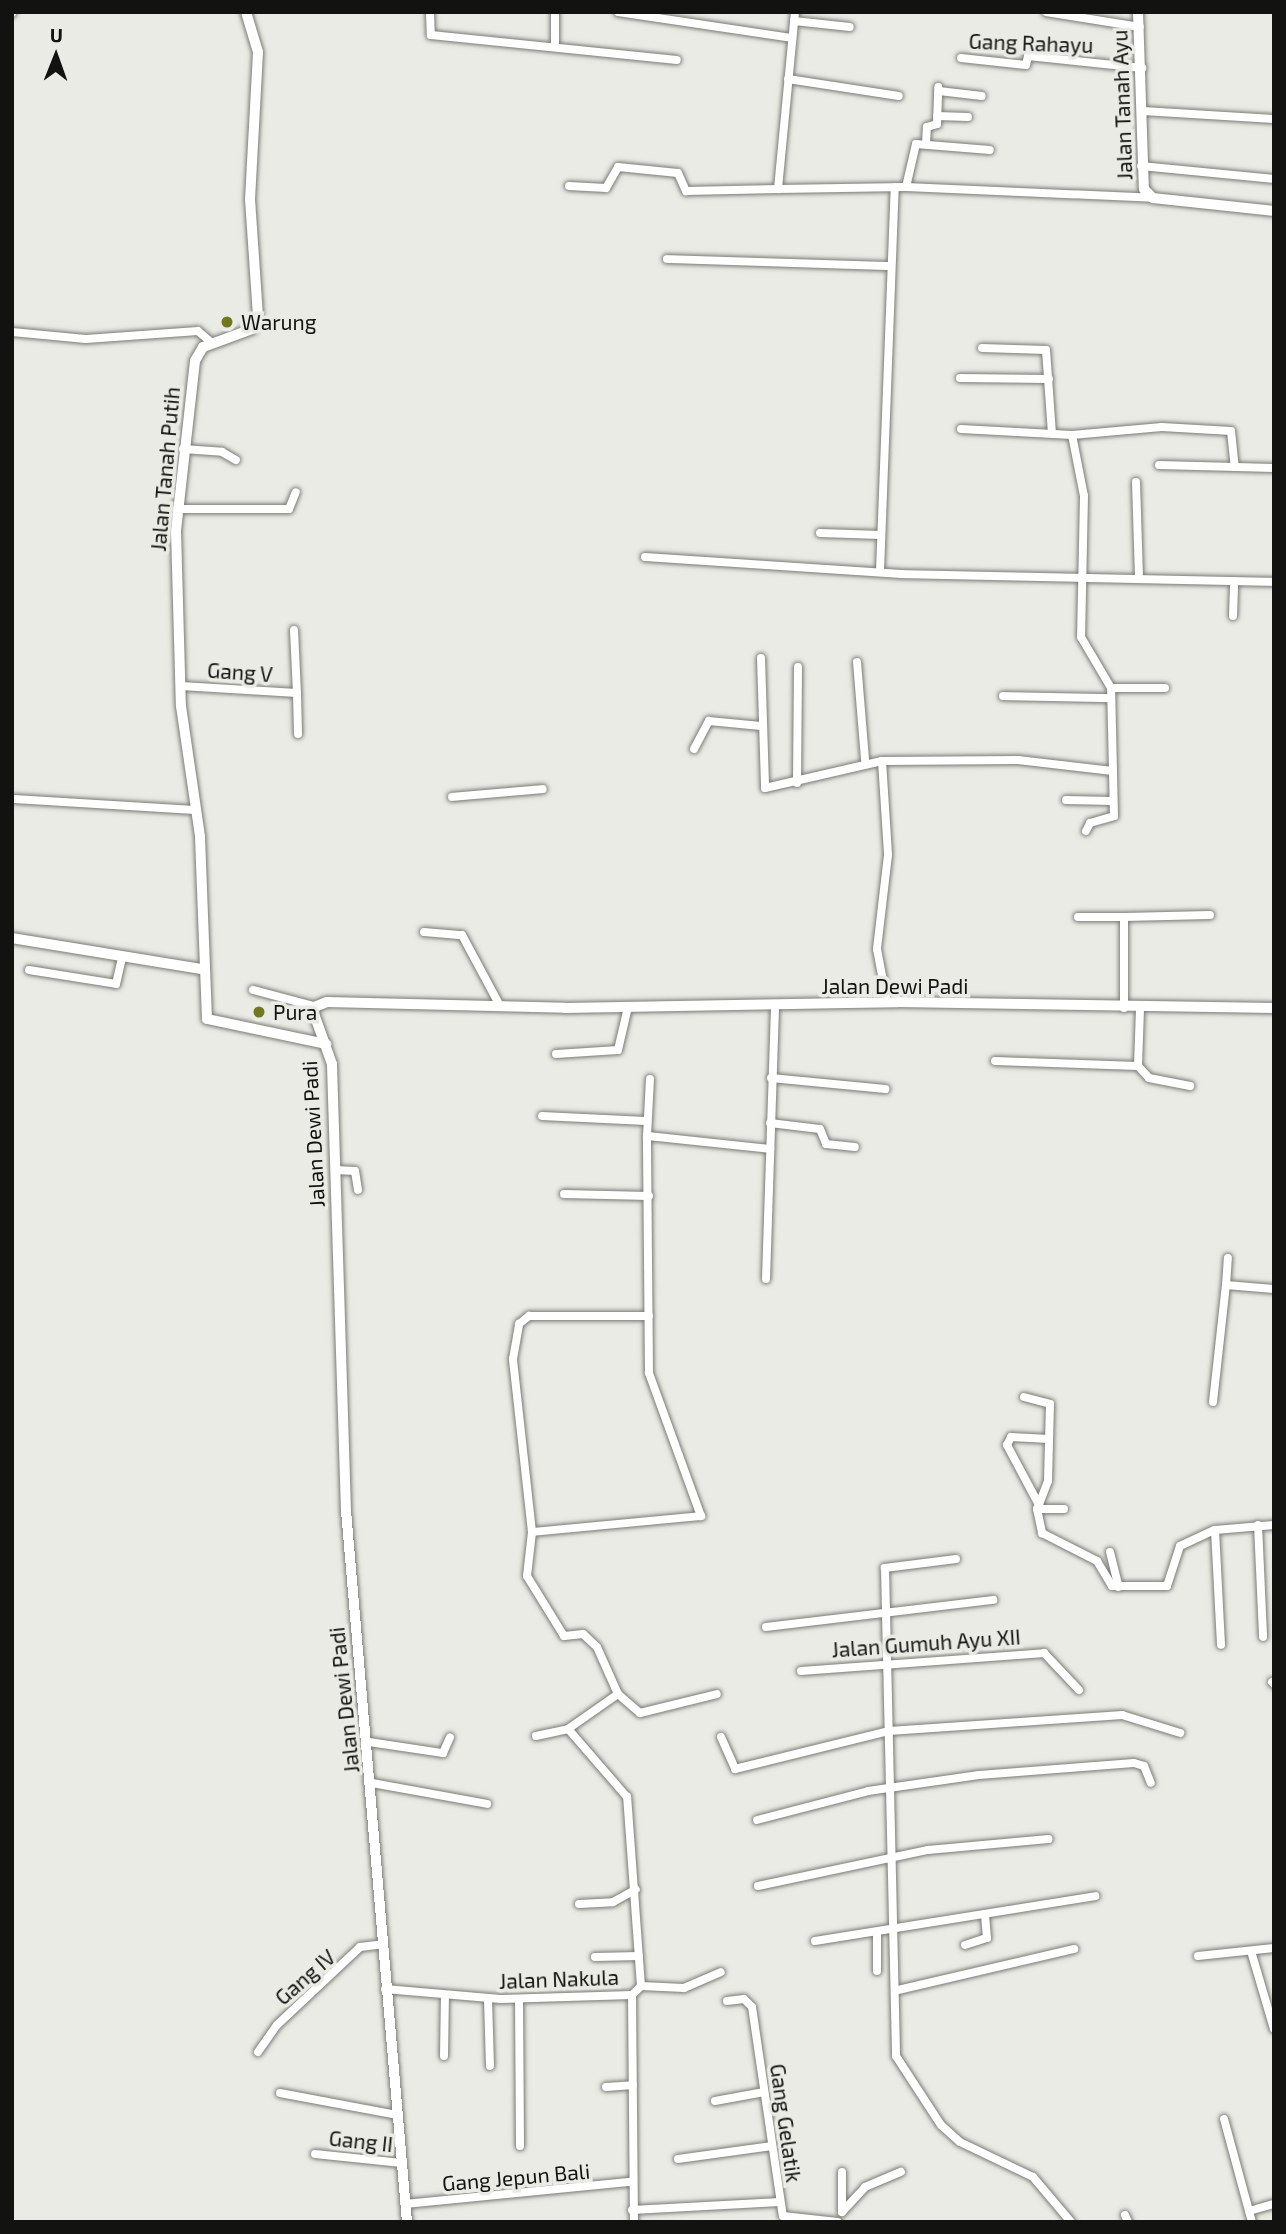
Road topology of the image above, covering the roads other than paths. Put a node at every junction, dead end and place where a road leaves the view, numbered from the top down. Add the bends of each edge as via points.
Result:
1 (246, 12) edge
2 (430, 12) edge
3 (555, 12) edge
4 (618, 12) edge
5 (1046, 12) edge
6 (1138, 12) edge
7 (795, 17) edge
8 (850, 27) dead end
9 (1140, 27) junction
10 (791, 38) junction
11 (555, 45) junction
12 (961, 58) dead end
13 (677, 60) dead end
14 (1142, 68) junction
15 (788, 79) junction
16 (899, 96) dead end
17 (982, 96) dead end
18 (1143, 111) junction
19 (937, 116) junction
20 (968, 117) dead end
21 (1274, 119) edge
22 (926, 144) junction
23 (990, 150) dead end
24 (1141, 166) junction
25 (1274, 179) edge
26 (569, 186) dead end
27 (895, 187) junction
28 (906, 187) junction
29 (778, 189) junction
30 (1153, 198) junction
31 (1274, 211) edge
32 (667, 259) dead end
33 (890, 266) junction
34 (12, 332) edge
35 (212, 343) junction
36 (982, 348) dead end
37 (960, 378) dead end
38 (1049, 379) junction
39 (961, 429) dead end
40 (1052, 433) junction
41 (1072, 435) junction
42 (183, 449) junction
43 (236, 460) dead end
44 (1159, 465) dead end
45 (1235, 467) junction
46 (1274, 468) edge
47 (1136, 482) dead end
48 (296, 492) dead end
49 (177, 509) junction
50 (820, 533) dead end
51 (881, 535) junction
52 (645, 557) dead end
53 (880, 571) junction
54 (1086, 574) junction
55 (1139, 577) junction
56 (1234, 581) junction
57 (1274, 582) edge
58 (1233, 616) dead end
59 (293, 630) dead end
60 (761, 658) dead end
61 (857, 662) dead end
62 (798, 667) dead end
63 (181, 686) junction
64 (1111, 688) junction
65 (1165, 688) dead end
66 (297, 693) junction
67 (1003, 696) dead end
68 (1110, 698) junction
69 (761, 726) junction
70 (298, 734) dead end
71 (695, 749) dead end
72 (865, 760) junction
73 (882, 761) junction
74 (1112, 771) junction
75 (797, 783) junction
76 (543, 789) dead end
77 (452, 797) dead end
78 (14, 799) edge
79 (1066, 800) dead end
80 (1113, 801) junction
81 (195, 810) junction
82 (1086, 831) dead end
83 (1210, 915) dead end
84 (1078, 917) dead end
85 (1124, 917) junction
86 (425, 932) dead end
87 (12, 938) edge
88 (122, 957) junction
89 (202, 969) junction
90 (29, 970) dead end
91 (253, 990) dead end
92 (892, 1002) junction
93 (313, 1006) junction
94 (498, 1006) junction
95 (628, 1007) junction
96 (775, 1007) junction
97 (1274, 1008) edge
98 (1124, 1009) junction
99 (1140, 1009) junction
100 (326, 1045) junction
101 (556, 1055) dead end
102 (995, 1061) dead end
103 (1138, 1066) junction
104 (771, 1078) junction
105 (650, 1079) dead end
106 (1189, 1086) dead end
107 (885, 1089) dead end
108 (542, 1116) dead end
109 (646, 1121) junction
110 (770, 1123) junction
111 (647, 1136) junction
112 (855, 1147) dead end
113 (770, 1149) junction
114 (335, 1170) junction
115 (358, 1190) dead end
116 (564, 1194) dead end
117 (649, 1196) junction
118 (1228, 1258) dead end
119 (766, 1279) dead end
120 (1226, 1285) junction
121 (1274, 1289) edge
122 (649, 1316) junction
123 (1024, 1397) dead end
124 (1213, 1402) dead end
125 (1049, 1439) junction
126 (1038, 1506) junction
127 (1064, 1508) dead end
128 (1258, 1525) junction
129 (1274, 1525) edge
130 (1215, 1531) junction
131 (532, 1532) junction
132 (1110, 1552) dead end
133 (956, 1559) dead end
134 (1119, 1587) junction
135 (993, 1600) dead end
136 (886, 1609) junction
137 (766, 1627) dead end
138 (1263, 1637) dead end
139 (1221, 1645) dead end
140 (887, 1660) junction
141 (801, 1671) dead end
142 (1079, 1690) dead end
143 (618, 1694) junction
144 (717, 1694) dead end
145 (572, 1726) junction
146 (890, 1731) junction
147 (1180, 1733) dead end
148 (536, 1736) dead end
149 (450, 1737) dead end
150 (721, 1737) dead end
151 (369, 1742) junction
152 (372, 1783) junction
153 (1151, 1783) dead end
154 (891, 1787) junction
155 (487, 1804) dead end
156 (757, 1820) dead end
157 (1049, 1839) dead end
158 (895, 1857) junction
159 (758, 1886) dead end
160 (636, 1889) junction
161 (1096, 1896) dead end
162 (579, 1904) dead end
163 (985, 1916) junction
164 (897, 1931) junction
165 (877, 1934) junction
166 (816, 1941) dead end
167 (383, 1943) junction
168 (965, 1945) dead end
169 (1274, 1948) edge
170 (1074, 1949) dead end
171 (1251, 1951) junction
172 (639, 1956) junction
173 (1198, 1956) dead end
174 (595, 1957) dead end
175 (877, 1971) dead end
176 (721, 1972) dead end
177 (641, 1986) junction
178 (385, 1989) junction
179 (898, 1990) junction
180 (445, 1995) junction
181 (632, 1995) junction
182 (488, 1999) junction
183 (519, 1999) junction
184 (727, 2001) dead end
185 (1274, 2029) edge
186 (258, 2052) dead end
187 (444, 2056) dead end
188 (490, 2066) dead end
189 (633, 2085) junction
190 (606, 2087) dead end
191 (764, 2092) junction
192 (280, 2093) dead end
193 (715, 2101) dead end
194 (398, 2115) junction
195 (1224, 2119) dead end
196 (520, 2146) dead end
197 (772, 2146) junction
198 (315, 2154) dead end
199 (678, 2159) dead end
200 (402, 2163) junction
201 (842, 2172) dead end
202 (901, 2172) dead end
203 (631, 2182) junction
204 (780, 2202) junction
205 (405, 2204) junction
206 (1274, 2204) edge
207 (632, 2210) junction
208 (1249, 2211) junction
209 (840, 2219) edge
210 (407, 2222) edge
211 (634, 2222) edge
212 (1070, 2222) edge
213 (1252, 2222) edge

1 - 35 street via 258,52 250,199 258,316 252,329
2 - 11 street via 431,35
3 - 11 street
4 - 10 street
5 - 9 street
6 - 9 street, Jalan Tanah Ayu
7 - 8 street
7 - 10 street
9 - 14 street, Jalan Tanah Ayu
10 - 15 street
11 - 13 street
12 - 14 street, Gang Rahayu via 1026,65 1028,56
14 - 18 street, Jalan Tanah Ayu
15 - 16 street
15 - 29 street
17 - 19 street via 939,89
18 - 21 street
18 - 24 street, Jalan Tanah Ayu
19 - 20 street
19 - 22 street via 928,127
22 - 23 street
22 - 28 street via 912,147
24 - 25 street
24 - 30 street, Jalan Tanah Ayu via 1142,186
26 - 29 street via 606,188 618,167 678,173 686,191
27 - 28 street
27 - 29 street
27 - 33 street
28 - 30 street
30 - 31 street, Jalan Tanah Ayu
32 - 33 street
33 - 51 street
34 - 35 street via 86,339 198,331
35 - 42 street, Jalan Tanah Putih via 195,360
36 - 38 street via 1044,349
37 - 38 street
38 - 40 street
39 - 40 street
40 - 41 street
41 - 45 street via 1162,427 1231,431
41 - 54 street via 1084,496
42 - 43 street via 222,452
42 - 49 street, Jalan Tanah Putih
44 - 45 street
45 - 46 street
47 - 55 street
48 - 49 street via 289,509
49 - 63 street, Jalan Tanah Putih
50 - 51 street
51 - 53 street
52 - 53 street
53 - 54 street
54 - 55 street
54 - 64 street via 1083,646
55 - 56 street
56 - 57 street
56 - 58 street
59 - 66 street
60 - 69 street
61 - 72 street
62 - 75 street
63 - 66 street, Gang V
63 - 81 street, Jalan Tanah Putih
64 - 65 street
64 - 68 street
66 - 70 street, Gang V
67 - 68 street
68 - 74 street
69 - 71 street via 709,721
69 - 75 street via 763,786 776,790
72 - 73 street
72 - 75 street
73 - 74 street via 926,764 968,760
73 - 92 street via 888,855 877,948
74 - 80 street
76 - 77 street
78 - 81 street
79 - 80 street
80 - 82 street via 1113,817 1090,822
81 - 89 street, Jalan Tanah Putih
83 - 85 street
84 - 85 street
85 - 98 street
86 - 94 street via 461,935
87 - 88 street
88 - 89 street
88 - 90 street via 116,984
89 - 100 street, Jalan Tanah Putih via 206,1014 216,1025
91 - 93 street
92 - 96 street, Jalan Dewi Padi
92 - 98 street, Jalan Dewi Padi
93 - 94 street, Jalan Dewi Padi
93 - 100 street, Jalan Dewi Padi
94 - 95 street, Jalan Dewi Padi
95 - 96 street, Jalan Dewi Padi
95 - 101 street via 618,1050
96 - 104 street
97 - 99 street, Jalan Dewi Padi
98 - 99 street, Jalan Dewi Padi
99 - 103 street
100 - 114 street, Jalan Dewi Padi
102 - 103 street
103 - 106 street via 1149,1078
104 - 107 street
104 - 110 street
105 - 109 street
108 - 109 street
109 - 111 street
110 - 112 street via 822,1129 826,1144
110 - 113 street
111 - 113 street
111 - 117 street
113 - 119 street
114 - 115 street via 355,1171
114 - 151 street, Jalan Dewi Padi via 347,1524
116 - 117 street
117 - 122 street
118 - 120 street
120 - 121 street
120 - 124 street
122 - 131 street via 529,1316 519,1324 513,1397
122 - 131 street via 654,1394 701,1516
123 - 125 street via 1049,1400
125 - 126 street via 1048,1481
125 - 126 street via 1012,1437 1007,1445
126 - 127 street
126 - 134 street via 1049,1539 1090,1555
128 - 129 street
128 - 130 street
128 - 138 street
130 - 134 street via 1176,1550 1172,1584
130 - 139 street
131 - 143 street via 527,1576 564,1636 583,1634 597,1647
132 - 134 street
133 - 136 street via 885,1565
135 - 136 street
136 - 137 street
136 - 140 street
140 - 141 street, Jalan Gumuh Ayu XII
140 - 142 street, Jalan Gumuh Ayu XII via 1044,1653
140 - 146 street
143 - 144 street via 640,1713
143 - 145 street
145 - 148 street
145 - 160 street via 624,1790
146 - 147 street via 1122,1715
146 - 150 street via 735,1769
146 - 154 street
149 - 151 street via 443,1753
151 - 152 street, Jalan Dewi Padi
152 - 155 street
152 - 167 street, Jalan Dewi Padi
153 - 154 street via 1144,1766 1134,1763
154 - 156 street
154 - 158 street
157 - 158 street
158 - 159 street
158 - 164 street
160 - 162 street via 613,1902
160 - 172 street
161 - 163 street
163 - 164 street
163 - 168 street via 987,1938
164 - 165 street
164 - 179 street
165 - 166 street
165 - 175 street
167 - 178 street, Jalan Dewi Padi
167 - 186 street, Gang IV via 360,1947 277,2025
169 - 171 street
170 - 179 street
171 - 173 street
171 - 185 street
172 - 174 street
172 - 177 street
176 - 177 street via 684,1988
177 - 181 street
178 - 180 street, Jalan Nakula
178 - 194 street, Jalan Dewi Padi
179 - 212 street via 896,2056 941,2125 960,2142 1033,2177
180 - 182 street, Jalan Nakula
180 - 187 street
181 - 183 street, Jalan Nakula
181 - 189 street, Jalan Nakula
182 - 183 street, Jalan Nakula
182 - 188 street
183 - 196 street
184 - 191 street, Gang Gelatik via 744,1999 752,2007
189 - 190 street
189 - 203 street, Jalan Nakula
191 - 193 street
191 - 197 street, Gang Gelatik
192 - 194 street
194 - 200 street, Jalan Dewi Padi
195 - 208 street
197 - 199 street
197 - 204 street, Gang Gelatik
198 - 200 street, Gang II
200 - 205 street, Jalan Dewi Padi
201 - 209 street
202 - 209 street via 865,2187
203 - 205 street, Gang Jepun Bali
203 - 207 street, Jalan Nakula
204 - 207 street
204 - 209 street, Gang Gelatik via 785,2219
205 - 210 street, Jalan Dewi Padi
206 - 208 street
207 - 211 street, Jalan Nakula
208 - 213 street

